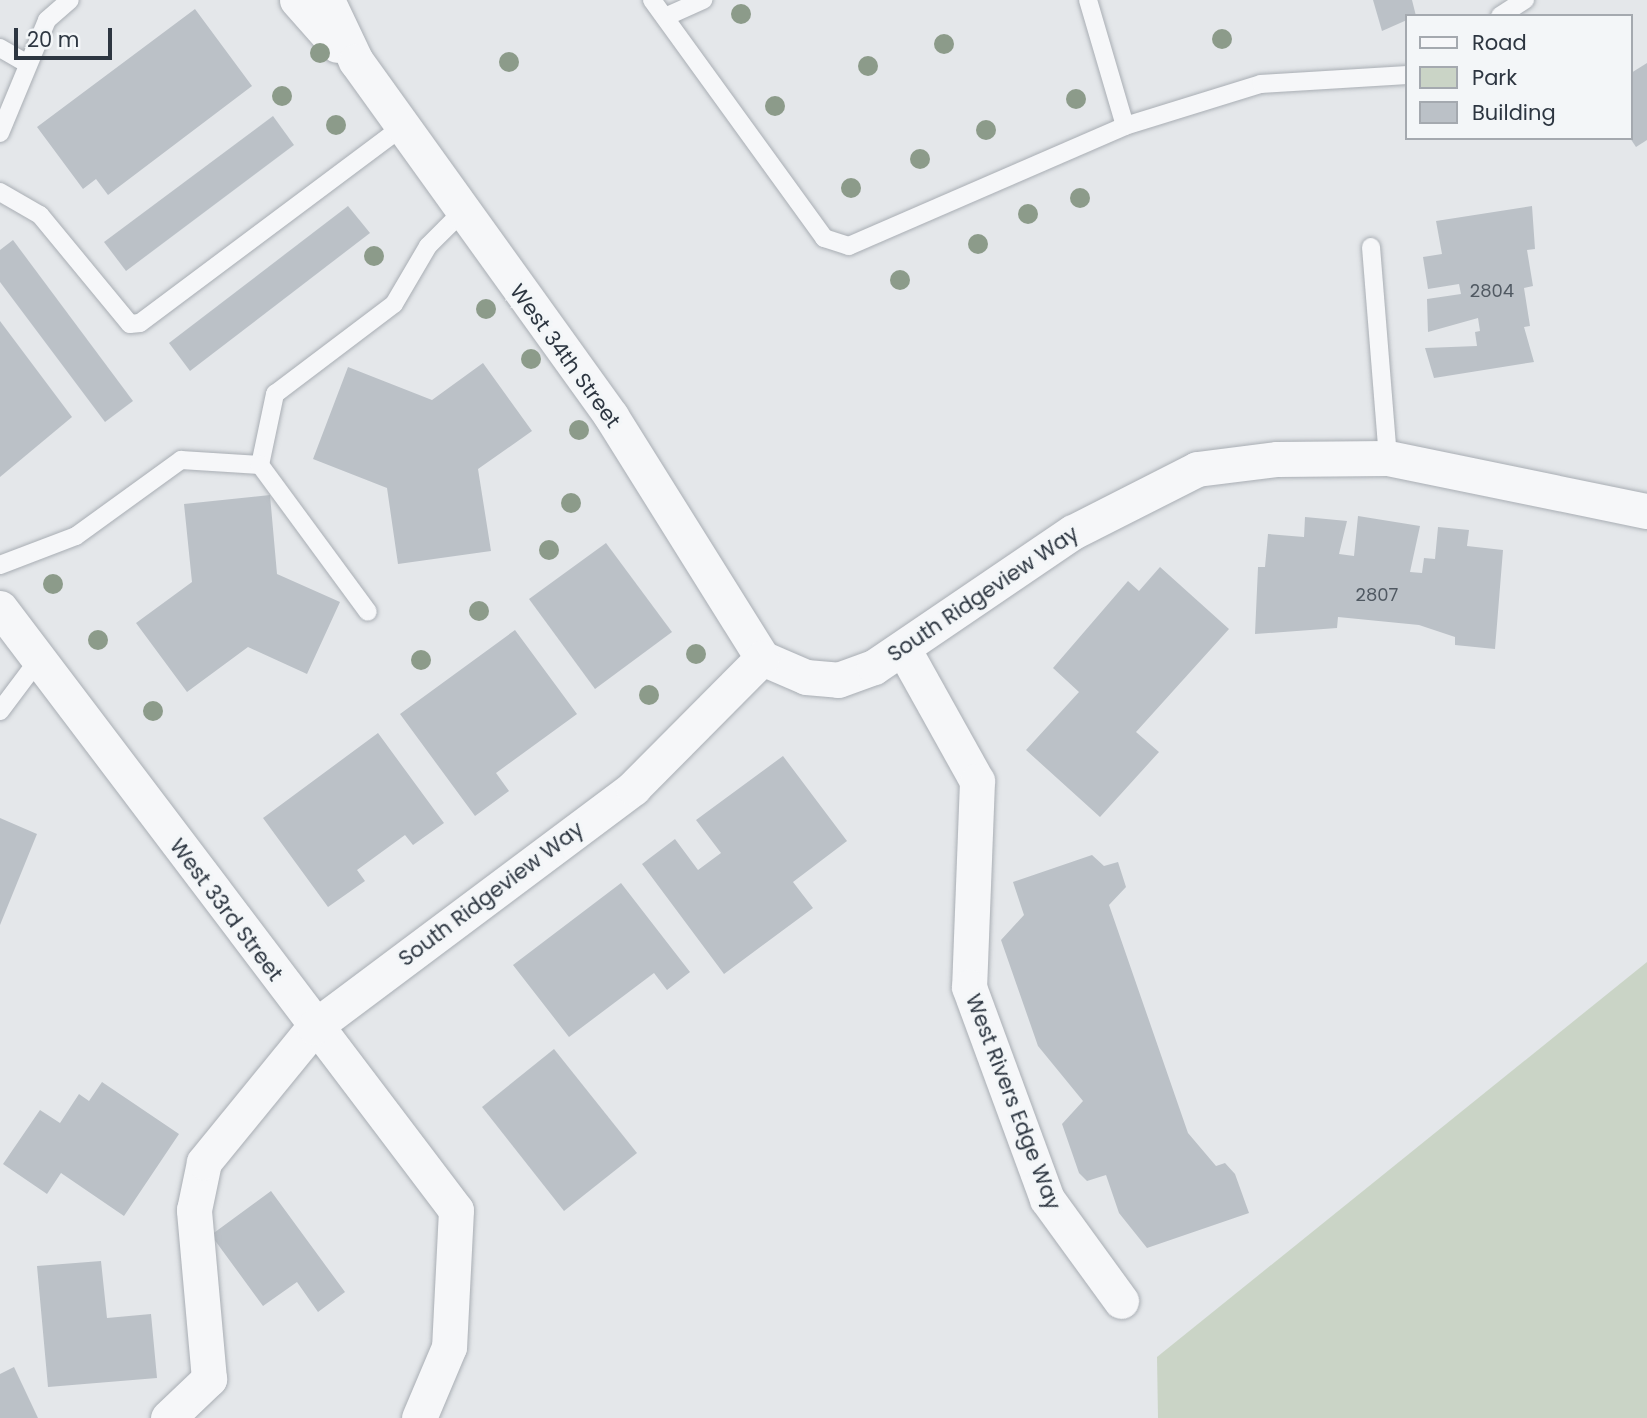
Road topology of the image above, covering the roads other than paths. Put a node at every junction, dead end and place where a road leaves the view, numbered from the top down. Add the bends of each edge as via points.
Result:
1 (70, 0) edge
2 (297, 0) edge
3 (327, 0) edge
4 (652, 0) edge
5 (703, 0) edge
6 (1088, 0) edge
7 (1525, 0) edge
8 (1503, 14) edge
9 (665, 17) junction
10 (0, 48) edge
11 (356, 61) junction
12 (28, 64) junction
13 (1406, 75) edge
14 (1125, 126) junction
15 (401, 128) junction
16 (0, 133) edge
17 (0, 192) edge
18 (461, 213) junction
19 (1371, 247) dead end
20 (1388, 458) junction
21 (260, 465) junction
22 (1647, 511) edge
23 (0, 565) edge
24 (0, 608) edge
25 (368, 611) dead end
26 (904, 650) junction
27 (762, 658) junction
28 (38, 659) junction
29 (0, 711) edge
30 (314, 1027) junction
31 (1121, 1301) dead end
32 (168, 1418) edge
33 (419, 1418) edge

1 - 12 lane via 47,20
2 - 11 street, West 34th Street
3 - 11 street, West 34th Street
4 - 9 lane
5 - 9 lane
6 - 14 lane
7 - 8 lane
9 - 14 lane via 824,238 849,246
10 - 12 lane
11 - 15 street, West 34th Street
12 - 16 lane
13 - 14 lane via 1261,84
15 - 17 lane via 140,323 130,324 40,215
15 - 18 street, West 34th Street
18 - 21 lane via 428,246 394,304 275,394
18 - 27 street, West 34th Street via 611,416
19 - 20 lane
20 - 22 street, South Ridgeview Way
20 - 26 street, South Ridgeview Way via 1277,459 1197,469 1073,532
21 - 23 lane via 181,460 76,536
21 - 25 lane
24 - 28 street, West 33rd Street
26 - 27 street, South Ridgeview Way via 838,680 806,677
26 - 31 street, West Rivers Edge Way via 977,780 969,987 1047,1199
27 - 30 street, South Ridgeview Way via 633,788
28 - 29 lane
28 - 30 street, West 33rd Street
30 - 32 street, South Ridgeview Way via 204,1162 194,1210 209,1379
30 - 33 street, West 33rd Street via 456,1209 449,1347

